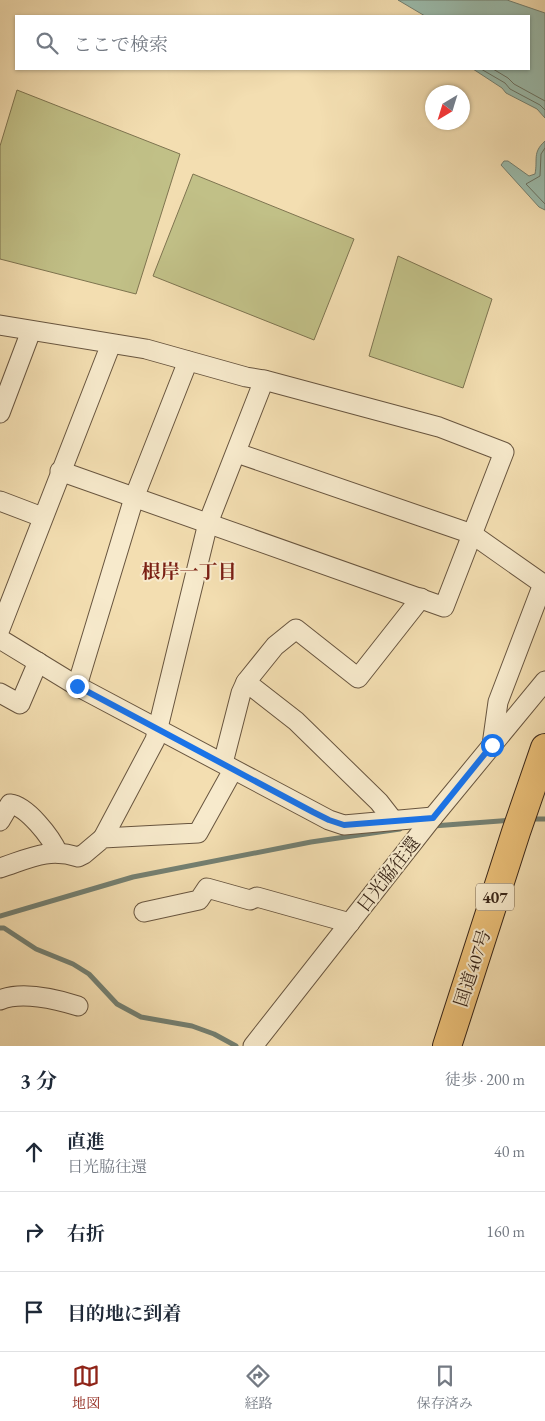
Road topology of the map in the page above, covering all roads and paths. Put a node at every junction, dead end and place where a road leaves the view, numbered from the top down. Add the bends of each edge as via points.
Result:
1 (0, 324) edge
2 (31, 330) junction
3 (111, 344) junction
4 (188, 361) junction
5 (264, 380) junction
6 (0, 413) edge
7 (237, 452) junction
8 (60, 471) junction
9 (134, 498) junction
10 (0, 501) edge
11 (42, 517) junction
12 (208, 522) junction
13 (472, 534) junction
14 (421, 598) junction
15 (0, 629) edge
16 (0, 639) edge
17 (38, 662) junction
18 (545, 681) edge
19 (246, 682) junction
20 (77, 686) junction
21 (0, 694) edge
22 (158, 730) junction
23 (492, 745) junction
24 (545, 748) edge
25 (228, 766) junction
26 (432, 818) junction
27 (393, 820) junction
28 (0, 821) edge
29 (103, 838) junction
30 (58, 853) junction
31 (0, 868) edge
32 (144, 912) dead end
33 (350, 923) junction
34 (0, 1000) edge
35 (78, 1006) dead end
36 (255, 1043) edge
37 (447, 1046) edge

1 - 2 street
2 - 3 street
2 - 6 street
3 - 4 street via 146,349
3 - 8 street
4 - 5 street
4 - 9 street
5 - 7 street
5 - 13 street via 439,427 504,452
7 - 12 street
7 - 13 street
8 - 9 street
8 - 11 street
9 - 12 street
9 - 20 street
10 - 11 street
11 - 15 street
12 - 14 street
12 - 22 street
13 - 14 street via 444,607
13 - 23 street via 543,584 498,702
14 - 19 street via 358,678 296,629 275,646
16 - 17 street
17 - 20 street
17 - 21 street via 20,704
18 - 23 street, 日光脇往還
19 - 25 street via 241,693
19 - 27 street via 296,721 379,802
20 - 22 street
22 - 25 street
22 - 29 street
23 - 26 street, 日光脇往還
24 - 37 highway, 国道407号 / 407
25 - 27 street via 344,825
25 - 29 street via 198,833
26 - 27 street
26 - 33 street, 日光脇往還
28 - 30 street via 10,804 23,808 52,840
29 - 30 street via 78,857
30 - 31 street via 50,852
32 - 33 street via 199,900 207,888 250,900 257,897
33 - 36 street, 日光脇往還
34 - 35 street via 9,996 56,999

